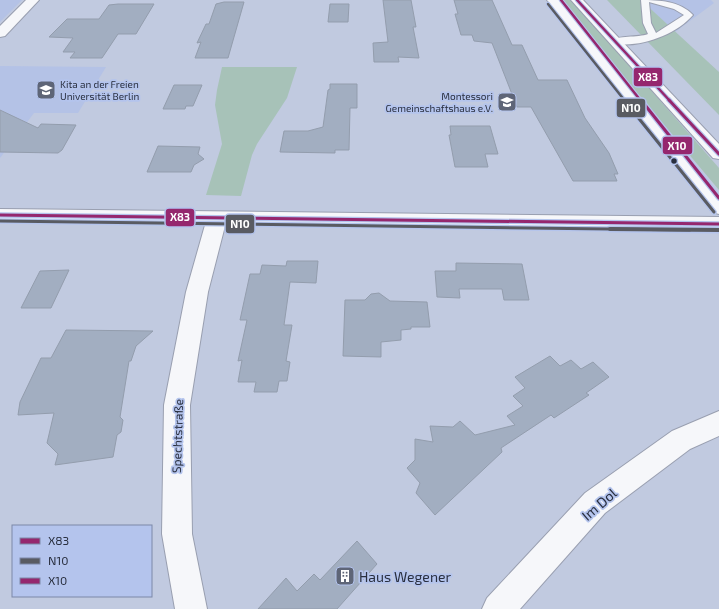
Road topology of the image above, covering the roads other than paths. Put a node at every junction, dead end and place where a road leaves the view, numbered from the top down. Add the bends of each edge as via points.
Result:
1 (33, 0) edge
2 (553, 0) edge
3 (578, 0) edge
4 (645, 0) edge
5 (651, 0) edge
6 (0, 33) edge
7 (641, 40) junction
8 (615, 41) junction
9 (719, 154) edge
10 (719, 208) edge
11 (0, 215) edge
12 (217, 218) junction
13 (719, 224) edge
14 (719, 423) edge
15 (191, 609) edge
16 (498, 609) edge

1 - 6 main road
2 - 10 main road
3 - 8 main road
4 - 7 lane via 647,23 653,35
5 - 7 lane via 677,8 689,15 658,37
7 - 8 lane
8 - 9 main road
11 - 12 main road
12 - 13 main road
12 - 15 main road, Spechtstraße via 197,292 177,405 177,534
14 - 16 main road, Im Dol via 681,440 595,503

